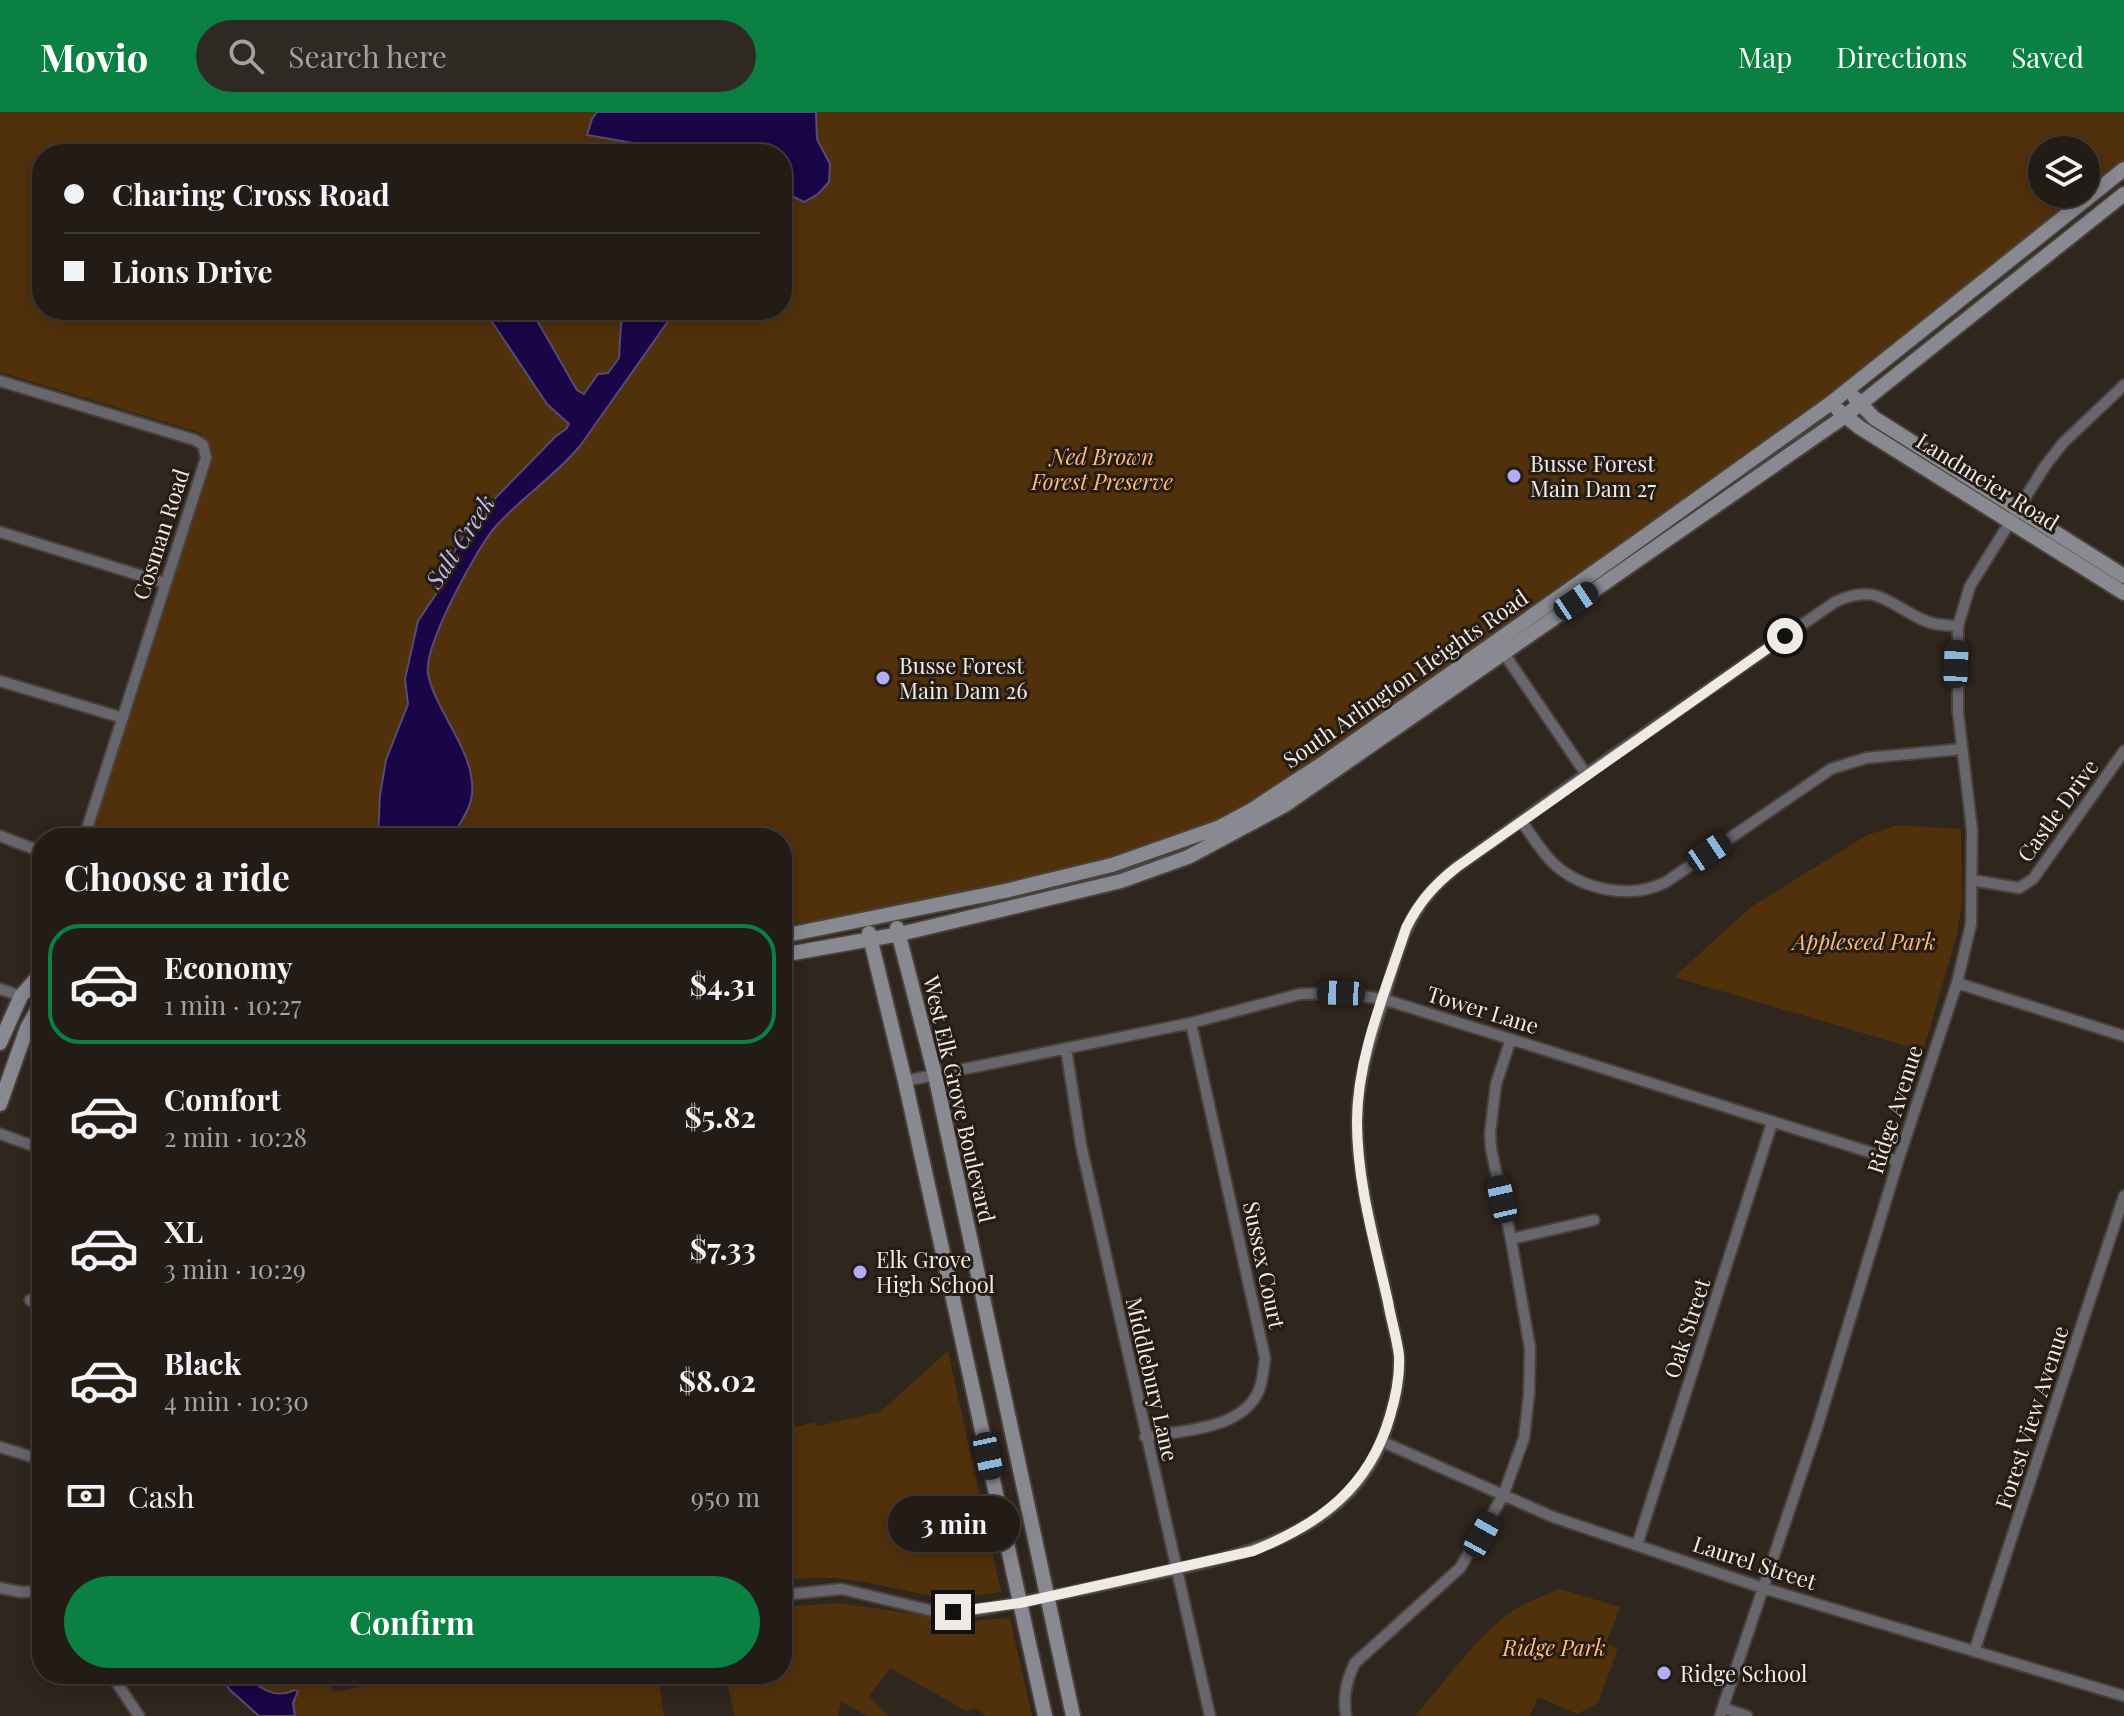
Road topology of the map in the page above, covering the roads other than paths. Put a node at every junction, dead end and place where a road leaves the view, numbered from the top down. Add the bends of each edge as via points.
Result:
1 (2124, 169) edge
2 (2124, 194) edge
3 (0, 381) edge
4 (2124, 385) edge
5 (1849, 389) junction
6 (1831, 403) junction
7 (1861, 404) junction
8 (1845, 416) junction
9 (2013, 515) junction
10 (0, 532) edge
11 (165, 583) junction
12 (2124, 587) edge
13 (1958, 626) junction
14 (1503, 652) junction
15 (0, 681) edge
16 (123, 718) junction
17 (1962, 749) junction
18 (2124, 751) edge
19 (1586, 774) junction
20 (1522, 822) junction
21 (87, 828) edge
22 (0, 836) edge
23 (32, 848) edge
24 (1972, 880) junction
25 (893, 915) junction
26 (866, 921) junction
27 (792, 934) edge
28 (900, 934) junction
29 (871, 940) junction
30 (792, 953) edge
31 (32, 983) edge
32 (1957, 983) junction
33 (0, 989) edge
34 (21, 996) junction
35 (1383, 999) junction
36 (32, 1019) edge
37 (1191, 1023) junction
38 (2124, 1036) edge
39 (1511, 1039) junction
40 (0, 1043) edge
41 (1066, 1048) junction
42 (935, 1075) junction
43 (905, 1081) junction
44 (0, 1104) edge
45 (1772, 1123) junction
46 (0, 1134) edge
47 (32, 1145) edge
48 (1898, 1161) junction
49 (2124, 1196) edge
50 (1594, 1220) dead end
51 (1511, 1239) junction
52 (1145, 1437) junction
53 (1383, 1442) junction
54 (0, 1447) edge
55 (32, 1457) edge
56 (1503, 1496) junction
57 (1637, 1545) junction
58 (1177, 1569) junction
59 (0, 1588) edge
60 (1763, 1588) junction
61 (32, 1591) edge
62 (792, 1594) edge
63 (1045, 1598) junction
64 (1020, 1603) junction
65 (1975, 1649) junction
66 (118, 1684) edge
67 (2124, 1696) edge
68 (1721, 1712) edge
69 (139, 1716) edge
70 (1045, 1716) edge
71 (1073, 1716) edge
72 (1210, 1716) edge
73 (1346, 1716) edge
74 (1747, 1716) edge

1 - 5 main road, South Arlington Heights Road
2 - 7 main road, South Arlington Heights Road
3 - 11 street, Cosman Road via 203,445 206,458
4 - 9 street, Ridge Avenue via 2054,453
5 - 6 main road, South Arlington Heights Road
5 - 7 main road, Landmeier Road
6 - 8 main road, Landmeier Road
6 - 25 main road, South Arlington Heights Road via 1250,811 1112,865
7 - 8 main road, South Arlington Heights Road
7 - 9 main road, Landmeier Road
8 - 9 main road, Landmeier Road
8 - 14 main road, South Arlington Heights Road
9 - 12 main road, Landmeier Road
9 - 13 street, Ridge Avenue via 1970,586
10 - 11 street
11 - 16 street, Cosman Road
13 - 17 street, Ridge Avenue
13 - 19 street via 1931,623 1879,595 1851,595
14 - 19 street
14 - 28 main road, South Arlington Heights Road via 1285,805 1188,857 1121,881
15 - 16 street
16 - 21 street, Cosman Road
17 - 20 street via 1866,758 1831,769 1666,882 1641,892 1614,891 1567,874
17 - 24 street, Ridge Avenue
18 - 24 street, Castle Drive via 2033,879 2019,888
19 - 20 street
20 - 35 street via 1436,883 1422,900 1406,928
22 - 23 street
24 - 32 street, Ridge Avenue via 1971,924
25 - 26 main road, South Arlington Heights Road
25 - 28 main road, West Elk Grove Boulevard
26 - 27 main road, South Arlington Heights Road
26 - 29 main road
28 - 29 main road, South Arlington Heights Road
28 - 42 main road, West Elk Grove Boulevard
29 - 30 main road, South Arlington Heights Road
29 - 43 main road
31 - 34 main road
32 - 38 street
32 - 48 street, Ridge Avenue
33 - 34 street
34 - 40 main road
35 - 37 street, Tower Lane via 1300,994
35 - 39 street, Tower Lane
35 - 53 street via 1362,1071 1357,1123 1361,1172 1399,1356 1398,1390
36 - 44 main road
37 - 41 street, Tower Lane
37 - 52 street, Sussex Court via 1265,1358 1261,1386 1247,1408 1226,1421
39 - 45 street, Tower Lane
39 - 51 street via 1496,1084 1490,1133
41 - 42 street, Tower Lane
41 - 52 street, Middlebury Lane via 1081,1145
42 - 43 street, Tower Lane
42 - 63 main road, West Elk Grove Boulevard
43 - 64 main road
45 - 48 street, Tower Lane
45 - 57 street, Oak Street
46 - 47 street
48 - 60 street, Ridge Avenue
49 - 65 street, Forest View Avenue
50 - 51 street
51 - 56 street via 1530,1348 1529,1394 1524,1438
52 - 58 street, Middlebury Lane
53 - 56 street, Laurel Street
53 - 58 street via 1355,1485 1323,1515 1253,1551
54 - 55 street
56 - 57 street, Laurel Street
56 - 73 street via 1460,1568 1355,1663 1345,1689
57 - 60 street, Laurel Street
58 - 63 street
58 - 72 street, Middlebury Lane
59 - 61 street
60 - 65 street, Laurel Street
60 - 68 street, Ridge Avenue
62 - 64 street via 842,1589 953,1612
63 - 64 street
63 - 71 main road, West Elk Grove Boulevard
64 - 70 main road
65 - 67 street, Laurel Street
66 - 69 street
68 - 74 street

